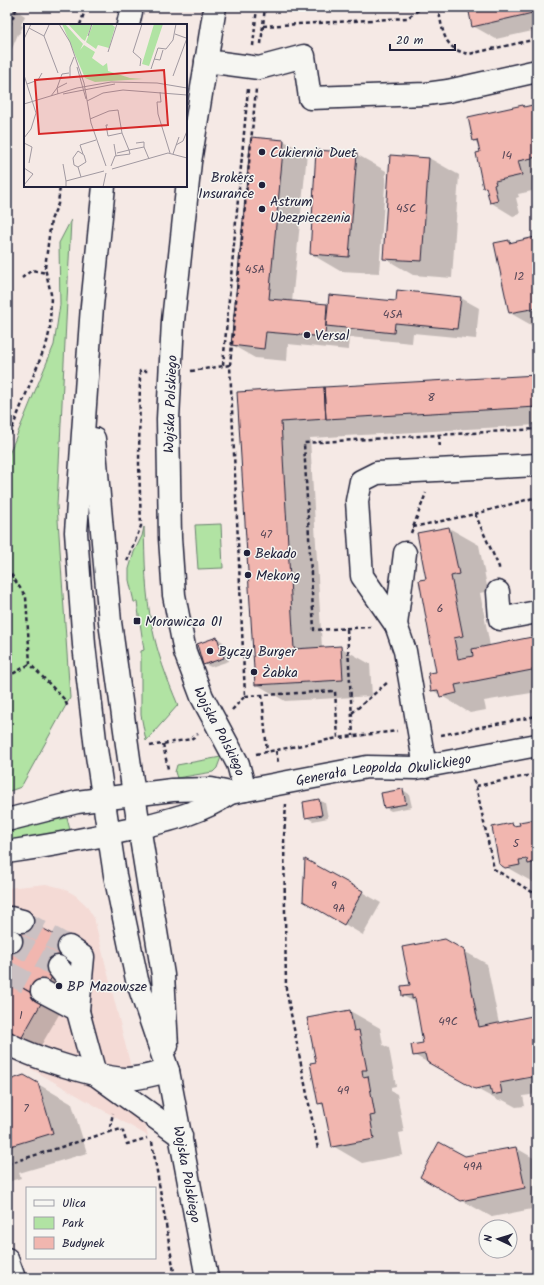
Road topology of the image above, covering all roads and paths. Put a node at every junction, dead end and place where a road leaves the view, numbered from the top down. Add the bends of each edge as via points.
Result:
1 (17, 7) edge
2 (86, 7) edge
3 (132, 7) edge
4 (215, 7) edge
5 (257, 7) edge
6 (265, 7) edge
7 (423, 7) edge
8 (438, 7) edge
9 (80, 24) edge
10 (128, 24) edge
11 (263, 26) junction
12 (7, 32) edge
13 (537, 39) edge
14 (206, 61) junction
15 (253, 68) junction
16 (537, 71) edge
17 (60, 187) edge
18 (104, 187) edge
19 (46, 273) junction
20 (22, 278) dead end
21 (223, 365) junction
22 (230, 365) junction
23 (153, 371) dead end
24 (187, 371) dead end
25 (89, 373) junction
26 (7, 441) edge
27 (537, 465) edge
28 (537, 497) edge
29 (475, 514) junction
30 (413, 527) dead end
31 (405, 553) dead end
32 (127, 564) dead end
33 (7, 568) edge
34 (498, 592) joint
35 (537, 612) edge
36 (396, 625) junction
37 (347, 629) dead end
38 (30, 664) junction
39 (408, 666) junction
40 (7, 677) edge
41 (262, 695) junction
42 (70, 712) dead end
43 (352, 713) junction
44 (537, 716) edge
45 (419, 728) junction
46 (462, 731) junction
47 (202, 732) dead end
48 (353, 736) junction
49 (338, 738) junction
50 (163, 744) junction
51 (537, 745) edge
52 (144, 748) dead end
53 (252, 751) dead end
54 (276, 751) junction
55 (267, 752) junction
56 (466, 759) junction
57 (425, 766) junction
58 (169, 772) dead end
59 (537, 774) edge
60 (282, 782) junction
61 (476, 786) junction
62 (237, 791) junction
63 (134, 795) junction
64 (104, 799) junction
65 (7, 820) edge
66 (140, 827) junction
67 (109, 834) junction
68 (7, 852) edge
69 (537, 895) edge
70 (69, 947) tunnel mouth
71 (58, 967) tunnel mouth
72 (42, 991) tunnel mouth
73 (78, 1010) junction
74 (7, 1043) edge
75 (168, 1071) junction
76 (95, 1074) junction
77 (115, 1107) dead end
78 (109, 1132) junction
79 (181, 1136) junction
80 (151, 1137) dead end
81 (318, 1149) dead end
82 (7, 1164) edge
83 (7, 1259) edge
84 (14, 1278) edge
85 (207, 1278) edge

1 - 12 path
2 - 9 path
3 - 10 main road
4 - 14 main road, Wojska Polskiego
5 - 15 path
6 - 11 path
7 - 11 path via 407,18
8 - 13 path via 447,42 461,52 469,54
11 - 15 path
14 - 15 main road
14 - 62 main road, Wojska Polskiego via 190,162 173,321 168,419 171,567 178,627 184,652 202,697 238,764
15 - 16 main road via 304,56 310,98 426,94
15 - 21 path
15 - 22 path
17 - 19 path via 58,204 49,228
18 - 25 main road, Wojska Polskiego via 92,306
19 - 20 path via 32,270
19 - 26 path via 51,294 47,342
21 - 22 path
21 - 24 path
22 - 41 path via 245,696
23 - 32 path via 140,371 141,526
25 - 63 main road, Wojska Polskiego via 110,622
25 - 64 main road, Wojska Polskiego via 76,532 84,644
27 - 36 main road via 377,473 361,481 357,501 362,576
28 - 29 path
29 - 30 path
29 - 34 path via 499,567
31 - 36 main road
33 - 38 path via 26,597
34 - 35 main road via 500,619
36 - 39 main road
37 - 43 path
38 - 40 path
38 - 42 path via 64,699
39 - 43 path
39 - 45 main road
41 - 49 path via 335,691
41 - 55 path
43 - 48 path
44 - 46 path
45 - 46 path via 434,736
45 - 48 path
45 - 57 main road
46 - 56 path
47 - 50 path via 191,739
48 - 49 path
49 - 54 path
50 - 52 path
50 - 58 path
51 - 56 main road, Generała Leopolda Okulickiego
53 - 55 path via 257,754
54 - 55 path
54 - 60 path
56 - 57 main road, Generała Leopolda Okulickiego
56 - 61 path
57 - 60 main road, Generała Leopolda Okulickiego via 367,768
59 - 61 path
60 - 62 main road, Generała Leopolda Okulickiego
60 - 81 path via 286,803 286,989
61 - 69 path via 494,869
62 - 63 main road, Generała Leopolda Okulickiego via 189,789
62 - 66 main road, Generała Leopolda Okulickiego via 211,806
63 - 64 main road, Generała Leopolda Okulickiego
63 - 66 main road, Wojska Polskiego
64 - 65 main road, Generała Leopolda Okulickiego via 77,802
64 - 67 main road, Wojska Polskiego
66 - 67 main road, Generała Leopolda Okulickiego
66 - 75 main road, Wojska Polskiego via 163,975
67 - 68 main road, Generała Leopolda Okulickiego
67 - 75 main road, Wojska Polskiego via 137,980
70 - 73 main road via 83,957
71 - 73 main road via 70,982
72 - 73 main road
73 - 76 main road
74 - 76 main road via 19,1050
75 - 76 main road via 126,1079
75 - 79 main road, Wojska Polskiego
76 - 79 main road
77 - 78 path
78 - 80 path via 122,1129 127,1144
78 - 82 path
79 - 85 main road, Wojska Polskiego
83 - 84 main road

